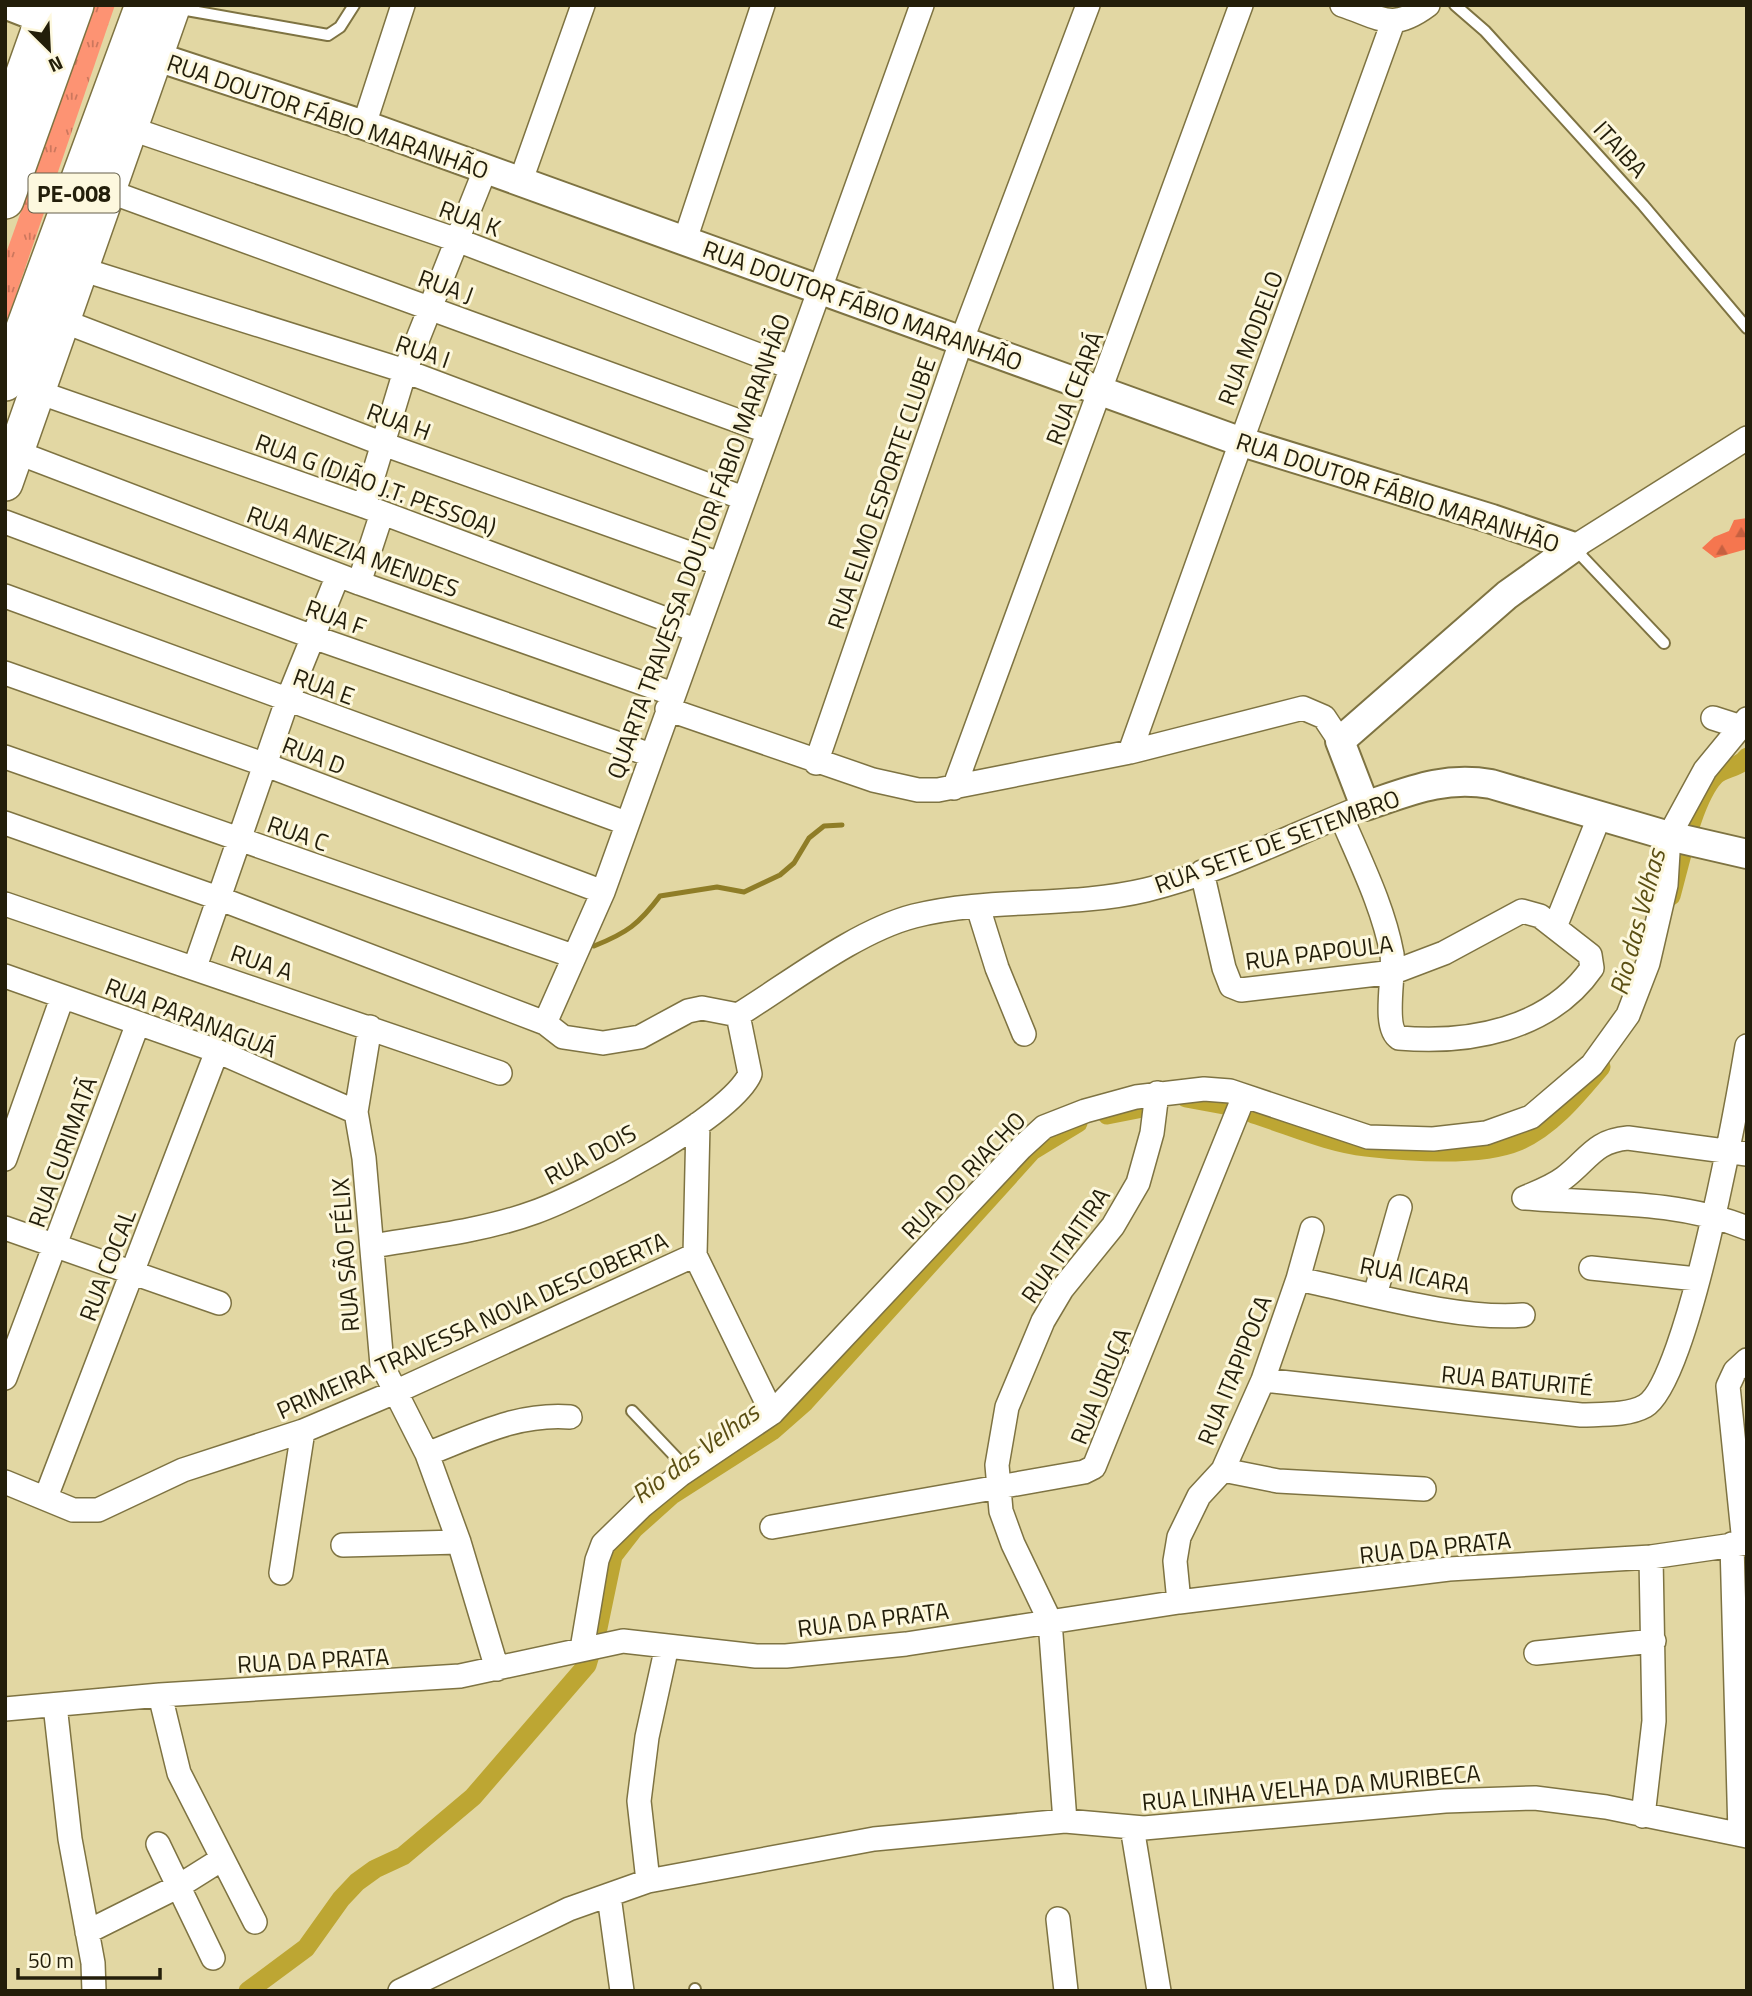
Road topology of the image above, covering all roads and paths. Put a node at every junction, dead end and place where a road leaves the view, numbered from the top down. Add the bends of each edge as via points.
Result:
1 (7, 5) edge
2 (354, 5) edge
3 (403, 5) edge
4 (583, 5) edge
5 (762, 5) edge
6 (922, 5) edge
7 (1088, 5) edge
8 (1241, 5) edge
9 (1342, 5) edge
10 (1428, 5) edge
11 (1455, 5) edge
12 (163, 6) edge
13 (55, 10) edge
14 (1393, 22) junction
15 (155, 56) junction
16 (364, 125) junction
17 (5, 126) edge
18 (130, 128) junction
19 (485, 170) junction
20 (520, 183) junction
21 (108, 191) junction
22 (5, 200) edge
23 (457, 240) junction
24 (685, 240) junction
25 (81, 269) junction
26 (819, 288) junction
27 (430, 308) junction
28 (63, 321) junction
29 (1747, 328) edge
30 (961, 342) junction
31 (790, 367) junction
32 (405, 371) junction
33 (21, 387) edge
34 (1101, 392) junction
35 (766, 431) junction
36 (1747, 438) edge
37 (1239, 441) junction
38 (383, 444) junction
39 (11, 467) edge
40 (743, 498) junction
41 (373, 509) junction
42 (5, 523) edge
43 (1574, 547) junction
44 (720, 564) junction
45 (348, 579) junction
46 (5, 596) edge
47 (695, 630) junction
48 (313, 637) junction
49 (1664, 643) dead end
50 (5, 673) edge
51 (288, 701) junction
52 (670, 701) junction
53 (1713, 718) dead end
54 (1743, 722) edge
55 (1340, 741) junction
56 (1130, 752) junction
57 (651, 755) junction
58 (5, 757) edge
59 (816, 762) junction
60 (266, 765) junction
61 (954, 788) junction
62 (1353, 811) junction
63 (1600, 816) junction
64 (5, 823) edge
65 (626, 824) junction
66 (1674, 837) junction
67 (239, 840) junction
68 (1747, 854) edge
69 (1202, 873) junction
70 (603, 891) junction
71 (218, 898) junction
72 (5, 904) edge
73 (978, 907) junction
74 (1555, 928) junction
75 (573, 957) junction
76 (195, 967) junction
77 (1394, 972) junction
78 (5, 976) edge
79 (62, 998) junction
80 (738, 1015) junction
81 (138, 1023) junction
82 (545, 1023) junction
83 (370, 1027) junction
84 (1024, 1034) dead end
85 (1747, 1046) edge
86 (217, 1051) junction
87 (500, 1073) dead end
88 (1244, 1096) junction
89 (1156, 1102) junction
90 (356, 1112) junction
91 (698, 1124) junction
92 (1738, 1152) edge
93 (5, 1159) edge
94 (1400, 1207) dead end
95 (1714, 1215) junction
96 (5, 1228) edge
97 (1747, 1228) edge
98 (1311, 1229) dead end
99 (372, 1246) junction
100 (55, 1248) junction
101 (695, 1255) junction
102 (1591, 1268) dead end
103 (133, 1274) junction
104 (1298, 1279) junction
105 (1697, 1279) junction
106 (1375, 1295) junction
107 (219, 1303) dead end
108 (1523, 1315) dead end
109 (1747, 1360) edge
110 (5, 1378) edge
111 (1262, 1380) junction
112 (395, 1392) junction
113 (632, 1410) dead end
114 (772, 1413) junction
115 (570, 1417) dead end
116 (303, 1431) junction
117 (427, 1454) junction
118 (688, 1470) junction
119 (1223, 1470) junction
120 (5, 1482) edge
121 (997, 1485) junction
122 (1424, 1489) dead end
123 (46, 1497) junction
124 (772, 1527) dead end
125 (460, 1542) junction
126 (1741, 1543) edge
127 (343, 1545) dead end
128 (1651, 1557) junction
129 (281, 1573) dead end
130 (1179, 1602) junction
131 (1050, 1621) junction
132 (1654, 1641) junction
133 (667, 1646) junction
134 (590, 1648) junction
135 (1536, 1653) dead end
136 (497, 1669) junction
137 (160, 1695) junction
138 (55, 1705) junction
139 (5, 1709) edge
140 (1643, 1816) junction
141 (1065, 1821) junction
142 (1132, 1827) junction
143 (1743, 1835) edge
144 (158, 1844) dead end
145 (222, 1859) junction
146 (649, 1881) junction
147 (179, 1886) junction
148 (610, 1896) junction
149 (1058, 1919) dead end
150 (256, 1922) dead end
151 (87, 1932) junction
152 (213, 1958) dead end
153 (94, 1991) edge
154 (400, 1991) edge
155 (622, 1991) edge
156 (1066, 1991) edge
157 (1159, 1991) edge

1 - 13 street
2 - 12 lane via 340,27 328,35
3 - 16 street
4 - 20 street
5 - 24 street
6 - 26 street, QUARTA TRAVESSA DOUTOR FÁBIO MARANHÃO
7 - 30 street, RUA ELMO ESPORTE CLUBE
8 - 34 street, RUA CEARÁ
9 - 14 street
10 - 14 street via 1408,20
11 - 29 lane, ITAIBA via 1485,31 1643,205
12 - 15 main road
12 - 33 highway, PE-008
13 - 17 main road
13 - 22 highway, PE-008
14 - 37 street, RUA MODELO
15 - 16 street, RUA DOUTOR FÁBIO MARANHÃO
15 - 18 main road
16 - 19 street, RUA DOUTOR FÁBIO MARANHÃO
18 - 21 main road
18 - 23 street, RUA K
19 - 20 street, RUA DOUTOR FÁBIO MARANHÃO
19 - 23 street
20 - 24 street, RUA DOUTOR FÁBIO MARANHÃO
21 - 25 main road
21 - 27 street, RUA J
23 - 27 street
23 - 31 street, RUA K
24 - 26 street, RUA DOUTOR FÁBIO MARANHÃO
25 - 28 main road
25 - 32 street, RUA I
26 - 30 street, RUA DOUTOR FÁBIO MARANHÃO
26 - 31 street, QUARTA TRAVESSA DOUTOR FÁBIO MARANHÃO
27 - 32 street
27 - 35 street, RUA J
28 - 33 main road
28 - 38 street, RUA H
30 - 34 street, RUA DOUTOR FÁBIO MARANHÃO
30 - 59 street, RUA ELMO ESPORTE CLUBE
31 - 35 street, QUARTA TRAVESSA DOUTOR FÁBIO MARANHÃO
32 - 38 street
32 - 40 street, RUA I
33 - 39 main road
33 - 41 street, RUA G (DIÃO J.T. PESSOA)
34 - 37 street, RUA DOUTOR FÁBIO MARANHÃO
34 - 61 street, RUA CEARÁ
35 - 40 street, QUARTA TRAVESSA DOUTOR FÁBIO MARANHÃO
36 - 43 street
37 - 43 street, RUA DOUTOR FÁBIO MARANHÃO
37 - 56 street, RUA MODELO
38 - 41 street
38 - 44 street, RUA H
39 - 45 street, RUA ANEZIA MENDES
40 - 44 street, QUARTA TRAVESSA DOUTOR FÁBIO MARANHÃO
41 - 45 street
41 - 47 street, RUA G (DIÃO J.T. PESSOA)
42 - 48 street, RUA F
43 - 49 lane
43 - 55 street via 1507,596
44 - 47 street, QUARTA TRAVESSA DOUTOR FÁBIO MARANHÃO
45 - 48 street
45 - 52 street, RUA ANEZIA MENDES
46 - 51 street, RUA E
47 - 52 street, QUARTA TRAVESSA DOUTOR FÁBIO MARANHÃO
48 - 51 street
48 - 57 street, RUA F
50 - 60 street, RUA D
51 - 60 street
51 - 65 street, RUA E
52 - 57 street, QUARTA TRAVESSA DOUTOR FÁBIO MARANHÃO
52 - 59 street, RUA ANEZIA MENDES
53 - 54 street
54 - 66 street via 1705,770
55 - 56 street, RUA ANEZIA MENDES via 1324,718 1303,708
55 - 62 street
56 - 61 street, RUA ANEZIA MENDES
57 - 65 street, QUARTA TRAVESSA DOUTOR FÁBIO MARANHÃO
58 - 67 street, RUA C
59 - 61 street, RUA ANEZIA MENDES via 918,790
60 - 67 street
60 - 70 street, RUA D
62 - 63 street, RUA SETE DE SETEMBRO via 1435,783 1463,780
62 - 69 street, RUA SETE DE SETEMBRO
62 - 77 street
63 - 66 street, RUA SETE DE SETEMBRO
63 - 74 street
64 - 71 street
65 - 70 street, QUARTA TRAVESSA DOUTOR FÁBIO MARANHÃO
66 - 68 street, RUA SETE DE SETEMBRO
66 - 88 street, RUA DO RIACHO via 1648,963 1628,1015 1592,1065 1531,1117 1486,1133 1433,1139 1368,1137
67 - 71 street
67 - 75 street, RUA C
69 - 73 street, RUA SETE DE SETEMBRO via 1147,890 1087,901
69 - 77 street, RUA PAPOULA via 1231,986 1252,991
70 - 75 street, QUARTA TRAVESSA DOUTOR FÁBIO MARANHÃO
71 - 76 street
71 - 82 street
72 - 76 street, RUA A
73 - 80 street, RUA SETE DE SETEMBRO via 923,914 885,926
73 - 84 street
74 - 77 street, RUA PAPOULA via 1540,916 1522,911 1467,943
74 - 77 street via 1590,955 1594,964 1538,1018 1501,1030 1448,1039 1394,1035 1390,1021
75 - 82 street, QUARTA TRAVESSA DOUTOR FÁBIO MARANHÃO
76 - 83 street, RUA A
78 - 79 street, RUA PARANAGUÁ
79 - 81 street, RUA PARANAGUÁ
79 - 93 street
80 - 82 street via 702,1007 640,1037 603,1043 563,1037
80 - 91 street, RUA DOIS via 750,1074 741,1088
81 - 86 street, RUA PARANAGUÁ
81 - 100 street, RUA CURIMATÃ
83 - 87 street, RUA A
83 - 90 street, RUA SÃO FÉLIX
85 - 92 street, RUA BATURITÉ
86 - 90 street, RUA PARANAGUÁ
86 - 103 street, RUA COCAL
88 - 89 street, RUA DO RIACHO via 1204,1089
88 - 121 street, RUA URUÇA via 1094,1467
89 - 114 street, RUA DO RIACHO via 1085,1111 1044,1128
89 - 121 street, RUA ITAITIRA via 1138,1183 1113,1226 1062,1289 1020,1373 1007,1407
90 - 99 street, RUA SÃO FÉLIX
91 - 99 street, RUA DOIS via 596,1184 535,1212
91 - 101 street
92 - 95 street, RUA BATURITÉ
92 - 95 street via 1628,1138 1603,1142 1566,1177 1524,1198
94 - 106 street
95 - 97 street
95 - 105 street, RUA BATURITÉ
96 - 100 street
98 - 104 street, RUA ITAPIPOCA
99 - 112 street, RUA SÃO FÉLIX via 378,1345
100 - 103 street
100 - 110 street, RUA CURIMATÃ
101 - 112 street, PRIMEIRA TRAVESSA NOVA DESCOBERTA
101 - 114 street
102 - 105 street
103 - 107 street
103 - 123 street, RUA COCAL
104 - 106 street, RUA ICARA
104 - 111 street, RUA ITAPIPOCA
105 - 111 street, RUA BATURITÉ via 1672,1367 1661,1389 1645,1406 1630,1411 1581,1415
106 - 108 street, RUA ICARA via 1478,1314
109 - 126 street via 1728,1386
111 - 119 street, RUA ITAPIPOCA
112 - 116 street, PRIMEIRA TRAVESSA NOVA DESCOBERTA
112 - 117 street, RUA SÃO FÉLIX
113 - 118 lane
114 - 118 street, RUA DO RIACHO
115 - 117 street via 519,1419
116 - 123 street, PRIMEIRA TRAVESSA NOVA DESCOBERTA via 183,1469 98,1510 73,1510
116 - 129 street
117 - 125 street, RUA SÃO FÉLIX
118 - 134 street, RUA DO RIACHO via 603,1544 597,1560
119 - 122 street via 1278,1481
119 - 130 street, RUA ITAPIPOCA via 1199,1496 1179,1537 1175,1561
120 - 123 street
121 - 124 street, RUA URUÇA
121 - 131 street, RUA ITAITIRA via 1013,1544
125 - 127 street
125 - 136 street, RUA SÃO FÉLIX
126 - 128 street, RUA DA PRATA
126 - 143 street
128 - 130 street, RUA DA PRATA via 1449,1569
128 - 132 street
130 - 131 street, RUA DA PRATA
131 - 133 street, RUA DA PRATA via 906,1644 786,1656
131 - 141 street
132 - 135 street
132 - 140 street via 1654,1721
133 - 134 street, RUA DA PRATA via 623,1641
133 - 146 street via 647,1737 639,1801
134 - 136 street, RUA DA PRATA
136 - 137 street, RUA DA PRATA via 432,1679
137 - 138 street, RUA DA PRATA
137 - 145 street via 179,1773
138 - 139 street, RUA DA PRATA
138 - 151 street
140 - 142 street, RUA LINHA VELHA DA MURIBECA via 1535,1798 1493,1798
140 - 143 street, RUA LINHA VELHA DA MURIBECA
141 - 142 street, RUA LINHA VELHA DA MURIBECA
141 - 146 street, RUA LINHA VELHA DA MURIBECA via 874,1839
142 - 157 street
144 - 147 street
145 - 147 street
145 - 150 street
146 - 148 street, RUA LINHA VELHA DA MURIBECA
147 - 151 street
147 - 152 street
148 - 154 street, RUA LINHA VELHA DA MURIBECA via 569,1909
148 - 155 street
149 - 156 street
151 - 153 street

